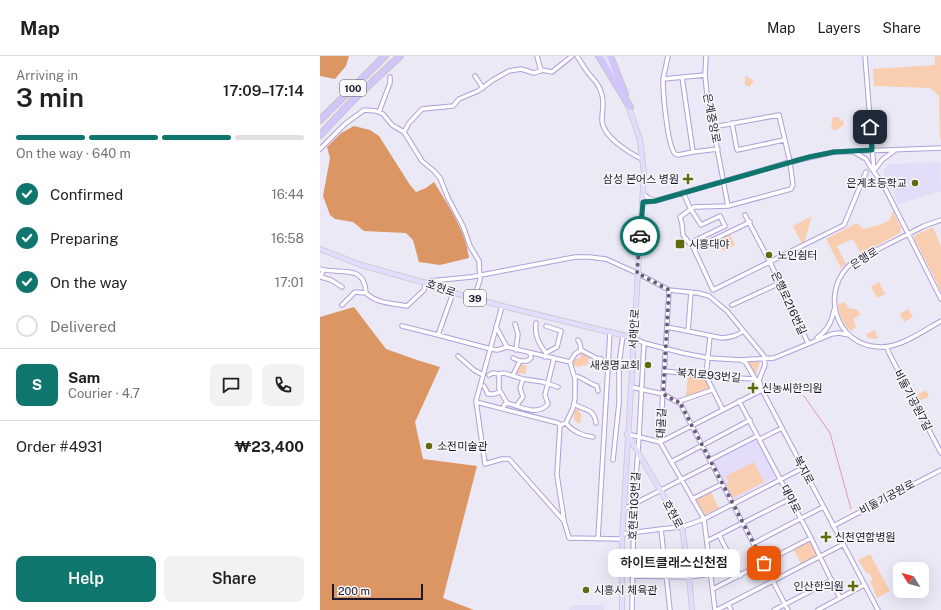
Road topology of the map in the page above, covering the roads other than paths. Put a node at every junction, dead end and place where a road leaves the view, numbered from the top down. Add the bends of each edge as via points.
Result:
1 (385, 56) edge
2 (400, 56) edge
3 (404, 56) edge
4 (537, 56) edge
5 (572, 56) edge
6 (577, 56) edge
7 (599, 56) edge
8 (605, 56) edge
9 (610, 56) edge
10 (668, 56) edge
11 (706, 56) edge
12 (865, 56) edge
13 (541, 70) junction
14 (379, 75) junction
15 (704, 75) junction
16 (475, 76) dead end
17 (390, 77) dead end
18 (682, 77) junction
19 (663, 79) junction
20 (482, 88) junction
21 (630, 108) junction
22 (379, 112) junction
23 (320, 120) edge
24 (732, 123) junction
25 (713, 127) junction
26 (404, 132) junction
27 (320, 135) edge
28 (784, 140) junction
29 (941, 148) edge
30 (320, 149) edge
31 (718, 149) junction
32 (872, 150) junction
33 (895, 150) junction
34 (852, 151) junction
35 (693, 152) junction
36 (642, 159) junction
37 (790, 162) junction
38 (874, 171) junction
39 (866, 172) dead end
40 (723, 180) junction
41 (683, 192) junction
42 (643, 193) junction
43 (655, 201) junction
44 (643, 202) junction
45 (728, 206) junction
46 (690, 208) junction
47 (745, 215) dead end
48 (941, 220) edge
49 (750, 222) junction
50 (935, 222) junction
51 (937, 227) dead end
52 (908, 234) junction
53 (692, 242) dead end
54 (320, 249) edge
55 (694, 249) junction
56 (770, 262) junction
57 (322, 270) edge
58 (637, 273) junction
59 (480, 276) junction
60 (426, 283) junction
61 (780, 283) junction
62 (342, 287) dead end
63 (669, 290) junction
64 (690, 292) junction
65 (366, 293) junction
66 (453, 293) junction
67 (474, 298) junction
68 (941, 299) edge
69 (342, 305) dead end
70 (732, 305) dead end
71 (502, 306) junction
72 (835, 307) junction
73 (941, 321) edge
74 (536, 323) dead end
75 (515, 324) dead end
76 (402, 326) dead end
77 (546, 326) dead end
78 (667, 327) junction
79 (496, 328) junction
80 (688, 331) junction
81 (743, 331) junction
82 (610, 332) junction
83 (438, 335) junction
84 (623, 335) junction
85 (710, 336) junction
86 (850, 336) junction
87 (634, 338) junction
88 (578, 340) dead end
89 (814, 341) junction
90 (644, 343) junction
91 (808, 343) junction
92 (506, 347) junction
93 (887, 347) junction
94 (491, 349) junction
95 (665, 349) junction
96 (516, 350) junction
97 (581, 350) junction
98 (530, 353) junction
99 (546, 355) junction
100 (458, 356) dead end
101 (512, 358) dead end
102 (554, 358) junction
103 (708, 358) junction
104 (601, 359) dead end
105 (765, 359) junction
106 (740, 360) junction
107 (520, 361) junction
108 (570, 362) junction
109 (664, 371) junction
110 (489, 374) dead end
111 (499, 374) junction
112 (483, 375) junction
113 (513, 375) junction
114 (575, 376) junction
115 (706, 376) junction
116 (523, 379) junction
117 (754, 379) junction
118 (547, 383) junction
119 (484, 386) dead end
120 (558, 387) dead end
121 (631, 387) junction
122 (598, 390) dead end
123 (642, 390) junction
124 (712, 390) junction
125 (762, 390) junction
126 (500, 392) junction
127 (663, 394) junction
128 (679, 401) junction
129 (739, 401) junction
130 (476, 402) junction
131 (507, 403) junction
132 (574, 404) junction
133 (516, 406) junction
134 (503, 409) junction
135 (723, 410) junction
136 (750, 420) junction
137 (566, 423) junction
138 (596, 423) dead end
139 (560, 425) junction
140 (692, 426) junction
141 (782, 428) junction
142 (627, 434) junction
143 (593, 437) dead end
144 (639, 437) junction
145 (759, 438) junction
146 (660, 442) junction
147 (702, 444) junction
148 (638, 451) junction
149 (941, 453) edge
150 (614, 460) dead end
151 (671, 462) junction
152 (711, 462) junction
153 (803, 468) junction
154 (941, 470) edge
155 (781, 479) junction
156 (682, 480) junction
157 (722, 484) junction
158 (661, 491) junction
159 (790, 498) junction
160 (692, 499) junction
161 (634, 504) junction
162 (732, 504) junction
163 (823, 506) junction
164 (624, 509) junction
165 (800, 517) junction
166 (704, 519) junction
167 (564, 521) junction
168 (742, 523) junction
169 (833, 526) junction
170 (682, 527) junction
171 (661, 528) junction
172 (633, 533) junction
173 (719, 535) junction
174 (622, 537) junction
175 (598, 538) junction
176 (811, 538) junction
177 (706, 541) junction
178 (754, 542) junction
179 (842, 545) junction
180 (820, 557) junction
181 (764, 563) junction
182 (710, 574) junction
183 (632, 576) junction
184 (740, 576) junction
185 (666, 577) junction
186 (689, 577) junction
187 (832, 580) junction
188 (773, 581) junction
189 (864, 585) junction
190 (713, 590) junction
191 (840, 598) junction
192 (728, 604) junction
193 (785, 605) junction
194 (622, 610) edge
195 (632, 610) edge
196 (670, 610) edge
197 (692, 610) edge
198 (716, 610) edge
199 (732, 610) edge
200 (774, 610) edge
201 (788, 610) edge
202 (820, 610) edge
203 (878, 610) edge

1 - 23 highway, 100
2 - 14 highway, 100
3 - 14 highway
4 - 13 street
5 - 13 street via 552,72
6 - 36 street via 597,83 603,98 604,130 627,151
7 - 21 highway
8 - 21 main road, 서해안로
9 - 21 highway
10 - 19 street
11 - 15 street, 은계중앙로
12 - 32 street
13 - 20 street via 534,73 521,69 510,71
14 - 27 highway, 100
15 - 18 street
15 - 25 street, 은계중앙로
16 - 20 street
17 - 22 street
18 - 19 street
18 - 35 street
19 - 35 street via 664,101 673,151 678,155
20 - 26 street via 459,99 450,107 422,109
21 - 36 main road, 서해안로 via 640,140
22 - 26 street via 385,115 392,125
22 - 30 street via 362,111
24 - 25 street
24 - 28 street via 779,115
24 - 28 street via 737,150
25 - 31 street, 은계중앙로
26 - 59 street via 422,161 441,180 479,261
28 - 37 street
29 - 33 street
31 - 35 street
31 - 40 street, 은계중앙로
32 - 33 street
32 - 34 street
32 - 38 street
33 - 38 street via 882,160
34 - 37 street via 834,152
34 - 38 street via 866,159
36 - 42 main road, 서해안로
37 - 40 street
37 - 45 street via 792,188
38 - 52 street
39 - 56 street via 844,225
40 - 41 street
40 - 45 street, 은계중앙로
41 - 43 street
41 - 46 street
42 - 43 street
42 - 44 main road, 서해안로
43 - 44 street
44 - 58 main road, 서해안로
45 - 46 street
46 - 53 street via 701,225 720,216 724,226
46 - 55 street via 680,217 683,236
47 - 49 street, 은행로216번길
48 - 50 street, 은행로
49 - 55 street
49 - 56 street, 은행로216번길
50 - 51 street
50 - 52 street, 은행로
52 - 68 street
52 - 72 street, 은행로 via 858,259 847,268 836,286
54 - 60 main road, 호현로 / 39 via 361,265
55 - 56 street via 713,290
56 - 61 street, 은행로216번길
57 - 62 street via 321,277
57 - 65 street via 357,274 363,281
58 - 59 street via 606,259 575,257
58 - 63 street
58 - 87 main road, 서해안로
59 - 60 street
59 - 67 street
60 - 65 street via 424,290 408,306 389,304
60 - 66 main road, 호현로 / 39
61 - 70 street
61 - 91 street, 은행로216번길
63 - 64 street
63 - 78 street, 대골길
64 - 80 street
64 - 81 street via 709,296 727,311
65 - 69 street via 355,292
66 - 67 main road, 호현로 / 39
66 - 83 street
67 - 71 main road, 호현로 / 39
71 - 79 street
71 - 82 main road, 호현로 / 39
72 - 86 street, 은행로 via 840,323
72 - 89 street via 830,324
73 - 93 street, 은행로
74 - 99 street via 536,336
75 - 96 street via 518,334
76 - 83 street
77 - 99 street via 561,331 557,347
78 - 80 street
78 - 95 street, 대골길
79 - 92 street
79 - 94 street
80 - 85 street
81 - 85 street via 732,337
81 - 105 street via 760,349
82 - 84 main road, 호현로 / 39
82 - 175 street
83 - 94 street
84 - 87 main road, 호현로 / 39
84 - 150 street
85 - 103 street
86 - 89 street, 은행로216번길 via 836,333
86 - 93 street, 은행로 via 866,345
87 - 90 street, 은행로216번길
87 - 121 main road, 서해안로
88 - 97 street
89 - 91 street, 은행로216번길
90 - 95 street, 은행로216번길
90 - 123 street, 호현로103번길
91 - 105 street, 은행로216번길 via 774,358
92 - 94 street
92 - 96 street
93 - 149 street, 비둘기공원7길
94 - 112 street
95 - 103 street, 은행로216번길
95 - 109 street, 대골길
96 - 98 street
97 - 104 street
97 - 108 street
98 - 99 street
98 - 107 street via 531,358 528,361
99 - 102 street
100 - 112 street
101 - 107 street
102 - 108 street
102 - 118 street
103 - 106 street, 은행로216번길
103 - 115 street
105 - 106 street, 은행로216번길
105 - 125 street, 복지로 via 759,380
106 - 117 street via 746,363
107 - 113 street
108 - 114 street
109 - 115 street, 복지로93번길
109 - 127 street, 대골길
110 - 111 street
111 - 113 street
111 - 126 street
112 - 130 street
113 - 116 street
114 - 122 street via 597,386
114 - 132 street
115 - 117 street, 복지로93번길
115 - 124 street
116 - 118 street
116 - 133 street via 520,388 523,398
117 - 125 street
118 - 120 street
118 - 133 street via 546,407 533,410
119 - 126 street via 488,394
121 - 123 street
121 - 142 main road, 서해안로
123 - 127 street
123 - 144 street, 호현로103번길
124 - 128 street
124 - 135 street
125 - 129 street
125 - 141 street, 복지로
126 - 131 street
127 - 128 street
127 - 146 street, 대골길
128 - 140 street
129 - 135 street
129 - 136 street, 대야로
130 - 134 street
130 - 167 street via 485,464 508,459
131 - 133 street
131 - 134 street
132 - 137 street
132 - 138 street via 590,410
134 - 139 street
135 - 140 street
136 - 145 street, 대야로
136 - 147 street
137 - 139 street
137 - 143 street via 579,433
139 - 167 street via 557,474
140 - 146 street
140 - 147 street
141 - 145 street
141 - 153 street, 복지로
142 - 144 street
142 - 148 main road, 호현로
142 - 164 main road, 서해안로
144 - 146 street
144 - 148 street, 호현로103번길
145 - 152 street
145 - 155 street, 대야로
146 - 151 street, 대골길
147 - 151 street
147 - 152 street
148 - 158 main road, 호현로
148 - 161 street, 호현로103번길
151 - 156 street, 대골길
152 - 156 street
152 - 157 street
153 - 155 street
153 - 163 street, 복지로
154 - 169 street, 비둘기공원로
155 - 159 street, 대야로
155 - 162 street
156 - 158 street
156 - 160 street, 대골길
157 - 160 street
157 - 162 street
158 - 161 street, 호현로
158 - 170 main road, 호현로
159 - 165 street, 대야로
159 - 168 street
160 - 166 street, 대골길
161 - 164 street, 호현로
161 - 172 street, 호현로103번길
162 - 166 street
162 - 168 street
163 - 165 street
163 - 169 street, 복지로
164 - 174 main road, 서해안로
165 - 176 street, 대야로
165 - 178 street
166 - 170 street
166 - 177 street, 대골길
167 - 175 street via 569,538
168 - 173 street
168 - 178 street
169 - 179 street, 복지로
170 - 171 street
170 - 186 main road, 호현로
171 - 172 street
171 - 185 street
172 - 174 street
172 - 183 street, 호현로103번길
173 - 177 street
173 - 184 street
174 - 175 street
174 - 194 main road, 서해안로
176 - 180 street, 대야로
176 - 181 street
177 - 182 street, 대골길
178 - 181 street
179 - 180 street
179 - 189 street, 복지로
180 - 187 street, 대야로
180 - 188 street
181 - 184 street
181 - 188 street
182 - 186 street
182 - 190 street, 대골길
183 - 185 street
183 - 195 street, 호현로103번길
184 - 190 street
185 - 186 street
185 - 196 street
186 - 197 main road, 호현로
187 - 191 street, 대야로
187 - 193 street
188 - 192 street
188 - 193 street
189 - 191 street
189 - 203 street, 복지로
190 - 198 street, 대골길
191 - 202 street
192 - 198 street
192 - 199 street
193 - 200 street
193 - 201 street

